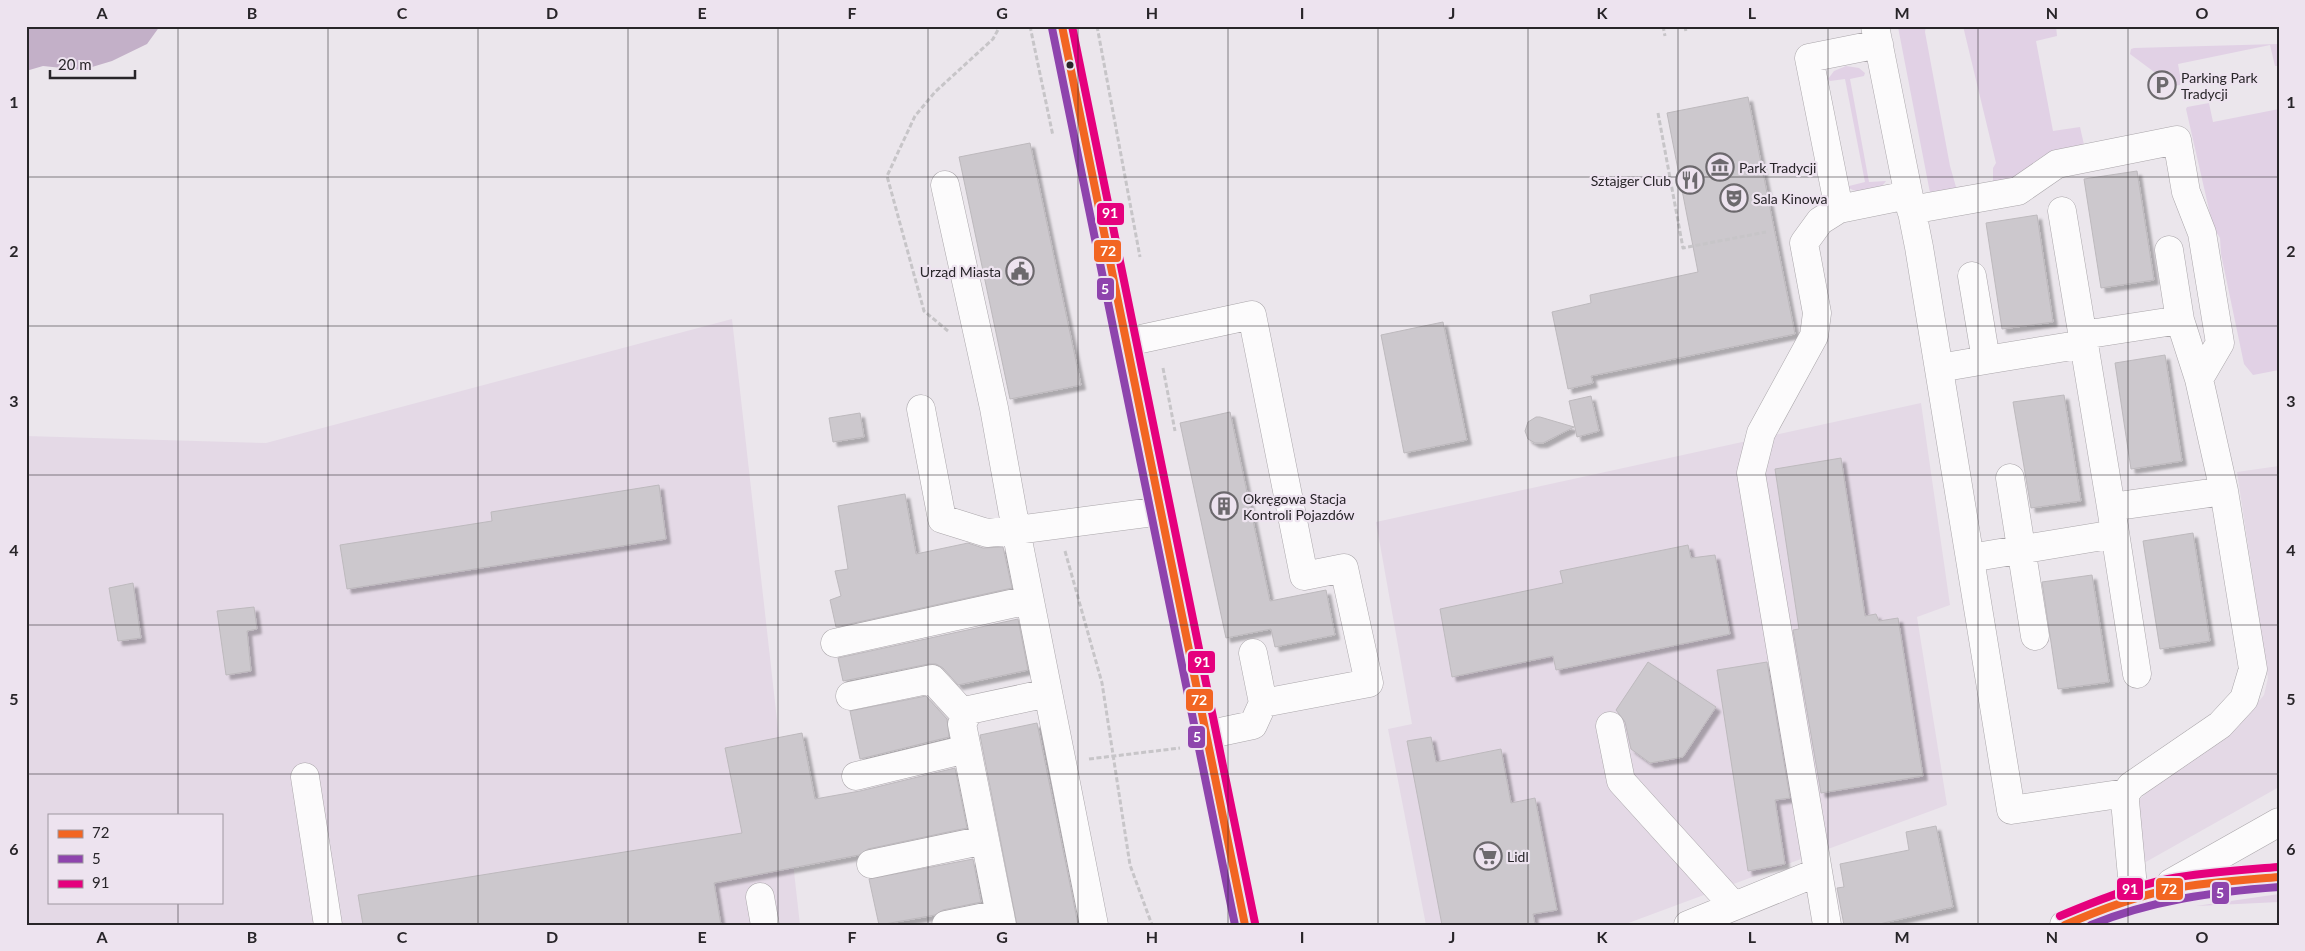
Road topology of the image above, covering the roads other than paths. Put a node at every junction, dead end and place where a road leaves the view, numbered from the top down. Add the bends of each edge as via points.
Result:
1 (1062, 26) edge
2 (1877, 35) edge
3 (945, 185) dead end
4 (1909, 202) junction
5 (1839, 209) junction
6 (2062, 211) dead end
7 (2169, 250) dead end
8 (1972, 276) dead end
9 (2180, 320) junction
10 (2083, 340) junction
11 (1127, 342) junction
12 (1986, 360) junction
13 (1939, 368) junction
14 (2199, 379) junction
15 (921, 409) dead end
16 (2010, 478) dead end
17 (2224, 491) junction
18 (2111, 506) junction
19 (1161, 510) junction
20 (1016, 530) junction
21 (2115, 534) junction
22 (2022, 549) junction
23 (1970, 558) junction
24 (1029, 600) junction
25 (2035, 636) dead end
26 (835, 643) dead end
27 (1253, 653) dead end
28 (2137, 674) dead end
29 (1048, 693) junction
30 (850, 696) dead end
31 (1263, 704) junction
32 (966, 716) junction
33 (1610, 726) dead end
34 (1206, 735) junction
35 (967, 749) junction
36 (856, 776) dead end
37 (306, 777) dead end
38 (2126, 793) junction
39 (2279, 822) edge
40 (985, 840) junction
41 (871, 864) dead end
42 (1818, 872) junction
43 (2279, 877) edge
44 (2145, 895) junction
45 (760, 897) dead end
46 (1734, 906) junction
47 (2098, 918) edge
48 (1001, 920) edge
49 (328, 925) edge
50 (765, 925) edge
51 (946, 925) edge
52 (1094, 925) edge
53 (1245, 925) edge
54 (1688, 925) edge
55 (1827, 925) edge
56 (2064, 925) edge

1 - 11 street
2 - 4 street
2 - 5 street via 1808,58
3 - 20 street via 994,408
4 - 5 street
4 - 13 street
4 - 14 street via 2018,191 2057,164 2176,140 2186,192 2202,233 2220,344
5 - 42 street via 1820,221 1804,243 1816,313 1814,336 1761,433 1751,473
6 - 10 street
7 - 9 street
8 - 12 street
9 - 10 street
9 - 14 street
10 - 12 street
10 - 18 street
11 - 19 street
11 - 31 street via 1252,315 1304,576 1344,568 1369,683
12 - 13 street
13 - 23 street
14 - 17 street
15 - 20 street via 942,519 987,533
16 - 22 street
17 - 18 street
17 - 38 street via 2253,669 2244,699 2220,725 2131,786
18 - 21 street
19 - 20 street
19 - 34 street
20 - 24 street
21 - 22 street
21 - 28 street
22 - 23 street
22 - 25 street
23 - 38 street via 2011,810
24 - 26 street
24 - 29 street
27 - 31 street
29 - 32 street via 970,710
29 - 52 street
30 - 32 street via 932,679
31 - 34 street via 1253,725
32 - 35 street via 962,724
33 - 46 street via 1621,781
34 - 53 street
35 - 36 street
35 - 40 street
37 - 49 street
38 - 44 street
39 - 44 street
40 - 41 street
40 - 48 street
42 - 46 street
42 - 55 street
43 - 44 street via 2219,881
44 - 47 street
45 - 50 street
46 - 54 street
47 - 56 street
48 - 51 street

